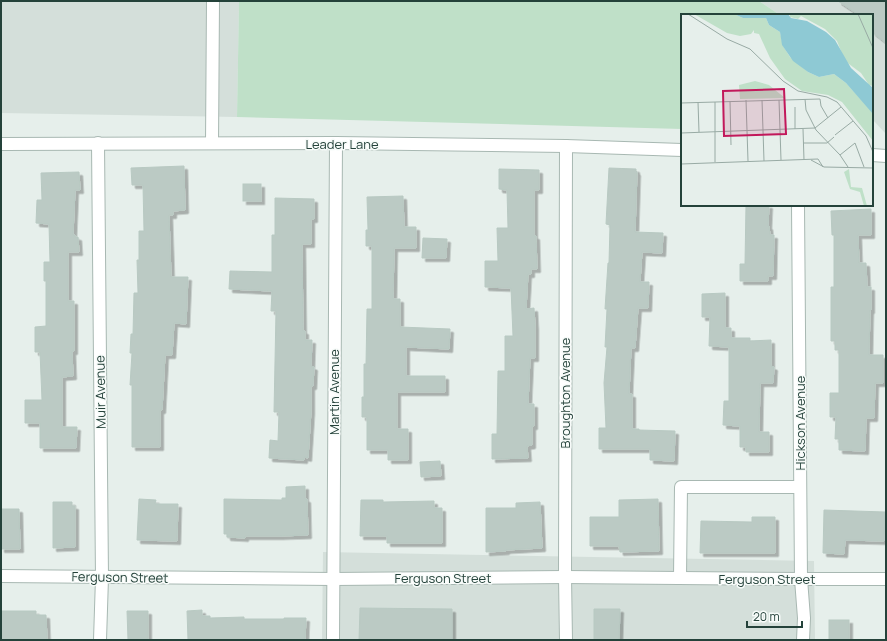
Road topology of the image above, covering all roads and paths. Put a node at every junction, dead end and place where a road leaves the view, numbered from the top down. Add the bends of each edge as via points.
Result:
1 (213, 1) edge
2 (1, 144) edge
3 (98, 144) junction
4 (212, 144) junction
5 (336, 144) junction
6 (566, 146) junction
7 (681, 150) edge
8 (873, 155) edge
9 (886, 156) edge
10 (798, 206) edge
11 (800, 487) junction
12 (1, 576) edge
13 (565, 577) junction
14 (102, 578) junction
15 (680, 578) junction
16 (333, 579) junction
17 (886, 579) edge
18 (801, 580) junction
19 (100, 640) edge
20 (333, 640) edge
21 (566, 640) edge
22 (803, 640) edge

1 - 4 street
2 - 3 street, Leader Lane
3 - 4 street, Leader Lane
3 - 14 street, Muir Avenue
4 - 5 street, Leader Lane
5 - 6 street, Leader Lane
5 - 16 street, Martin Avenue
6 - 7 street, Leader Lane
6 - 13 street, Broughton Avenue
8 - 9 street
10 - 11 street, Hickson Avenue
11 - 15 street via 681,487
11 - 18 street, Hickson Avenue
12 - 14 street, Ferguson Street
13 - 15 street, Ferguson Street
13 - 16 street, Ferguson Street
13 - 21 street, Broughton Avenue
14 - 16 street, Ferguson Street
14 - 19 street, Muir Avenue
15 - 18 street, Ferguson Street
16 - 20 street, Martin Avenue
17 - 18 street, Ferguson Street
18 - 22 street, Hickson Avenue

